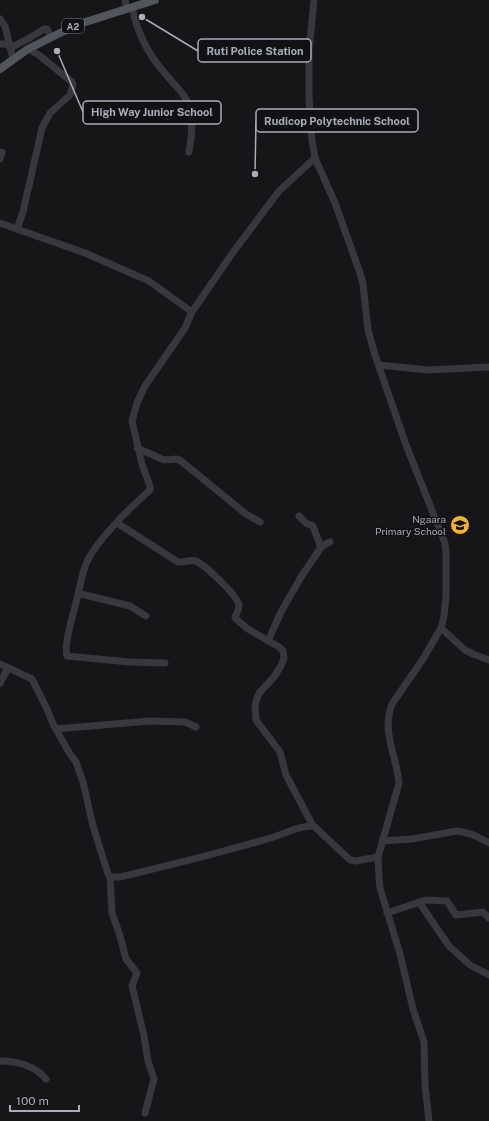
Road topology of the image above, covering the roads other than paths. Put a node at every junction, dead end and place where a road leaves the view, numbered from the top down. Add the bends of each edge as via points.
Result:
1 (155, 0) edge
2 (314, 0) edge
3 (128, 5) edge
4 (0, 19) edge
5 (51, 37) junction
6 (0, 44) edge
7 (10, 46) junction
8 (28, 49) junction
9 (13, 59) junction
10 (0, 69) edge
11 (188, 152) dead end
12 (315, 158) junction
13 (0, 223) edge
14 (17, 229) junction
15 (192, 312) junction
16 (379, 365) junction
17 (489, 368) edge
18 (137, 448) junction
19 (299, 516) dead end
20 (260, 522) dead end
21 (117, 523) junction
22 (330, 542) dead end
23 (321, 548) junction
24 (79, 592) junction
25 (146, 616) dead end
26 (441, 628) junction
27 (268, 641) junction
28 (489, 660) edge
29 (166, 663) dead end
30 (0, 664) edge
31 (8, 668) junction
32 (0, 683) edge
33 (196, 727) dead end
34 (56, 729) junction
35 (313, 826) junction
36 (382, 841) junction
37 (489, 843) edge
38 (378, 857) junction
39 (110, 877) junction
40 (419, 902) junction
41 (387, 913) junction
42 (489, 918) edge
43 (489, 976) edge
44 (0, 1061) edge
45 (46, 1079) dead end
46 (145, 1113) dead end
47 (429, 1121) edge

1 - 3 main road, A2
2 - 12 street via 309,82
3 - 5 main road, A2
3 - 11 street via 147,50 182,92 187,102 192,132
4 - 7 street via 5,26
5 - 7 street via 47,29 44,29
5 - 8 main road, A2
6 - 7 street
7 - 9 street
8 - 9 main road, A2
8 - 14 street via 72,82 73,88 70,95 50,113 42,128
9 - 10 main road, A2
12 - 15 street via 278,191
12 - 16 street via 335,203 361,279 368,330
13 - 14 street
14 - 15 street via 85,253 149,281
15 - 18 street via 186,328 145,386 137,403 132,422
16 - 17 street via 428,370
16 - 26 street via 406,445 444,543 446,596
18 - 20 street via 164,460 181,461 246,514
18 - 21 street via 150,490 130,507
19 - 23 street via 313,526
21 - 24 street via 92,554 82,575
21 - 27 street via 178,562 193,560 206,568 237,601 239,610 236,619 248,630
22 - 23 street
23 - 27 street via 281,612
24 - 25 street via 130,606
24 - 29 street via 67,643 67,656
26 - 28 street via 465,650
26 - 36 street via 389,711 390,740 399,783
27 - 35 street via 281,649 284,658 274,677 257,698 256,720 280,752 286,775
30 - 31 street
31 - 32 street
31 - 34 street via 32,679
33 - 34 street via 185,722 150,721
34 - 39 street via 78,766
35 - 38 street via 350,860
35 - 39 street via 198,858 120,877
36 - 37 street via 457,831 474,835
36 - 38 street
38 - 41 street via 380,888
39 - 46 street via 112,913 126,959 137,973 132,986 154,1079
40 - 41 street
40 - 42 street via 447,900 456,915 483,912
40 - 43 street via 452,950
41 - 47 street via 424,1042
44 - 45 street via 26,1065 41,1073

